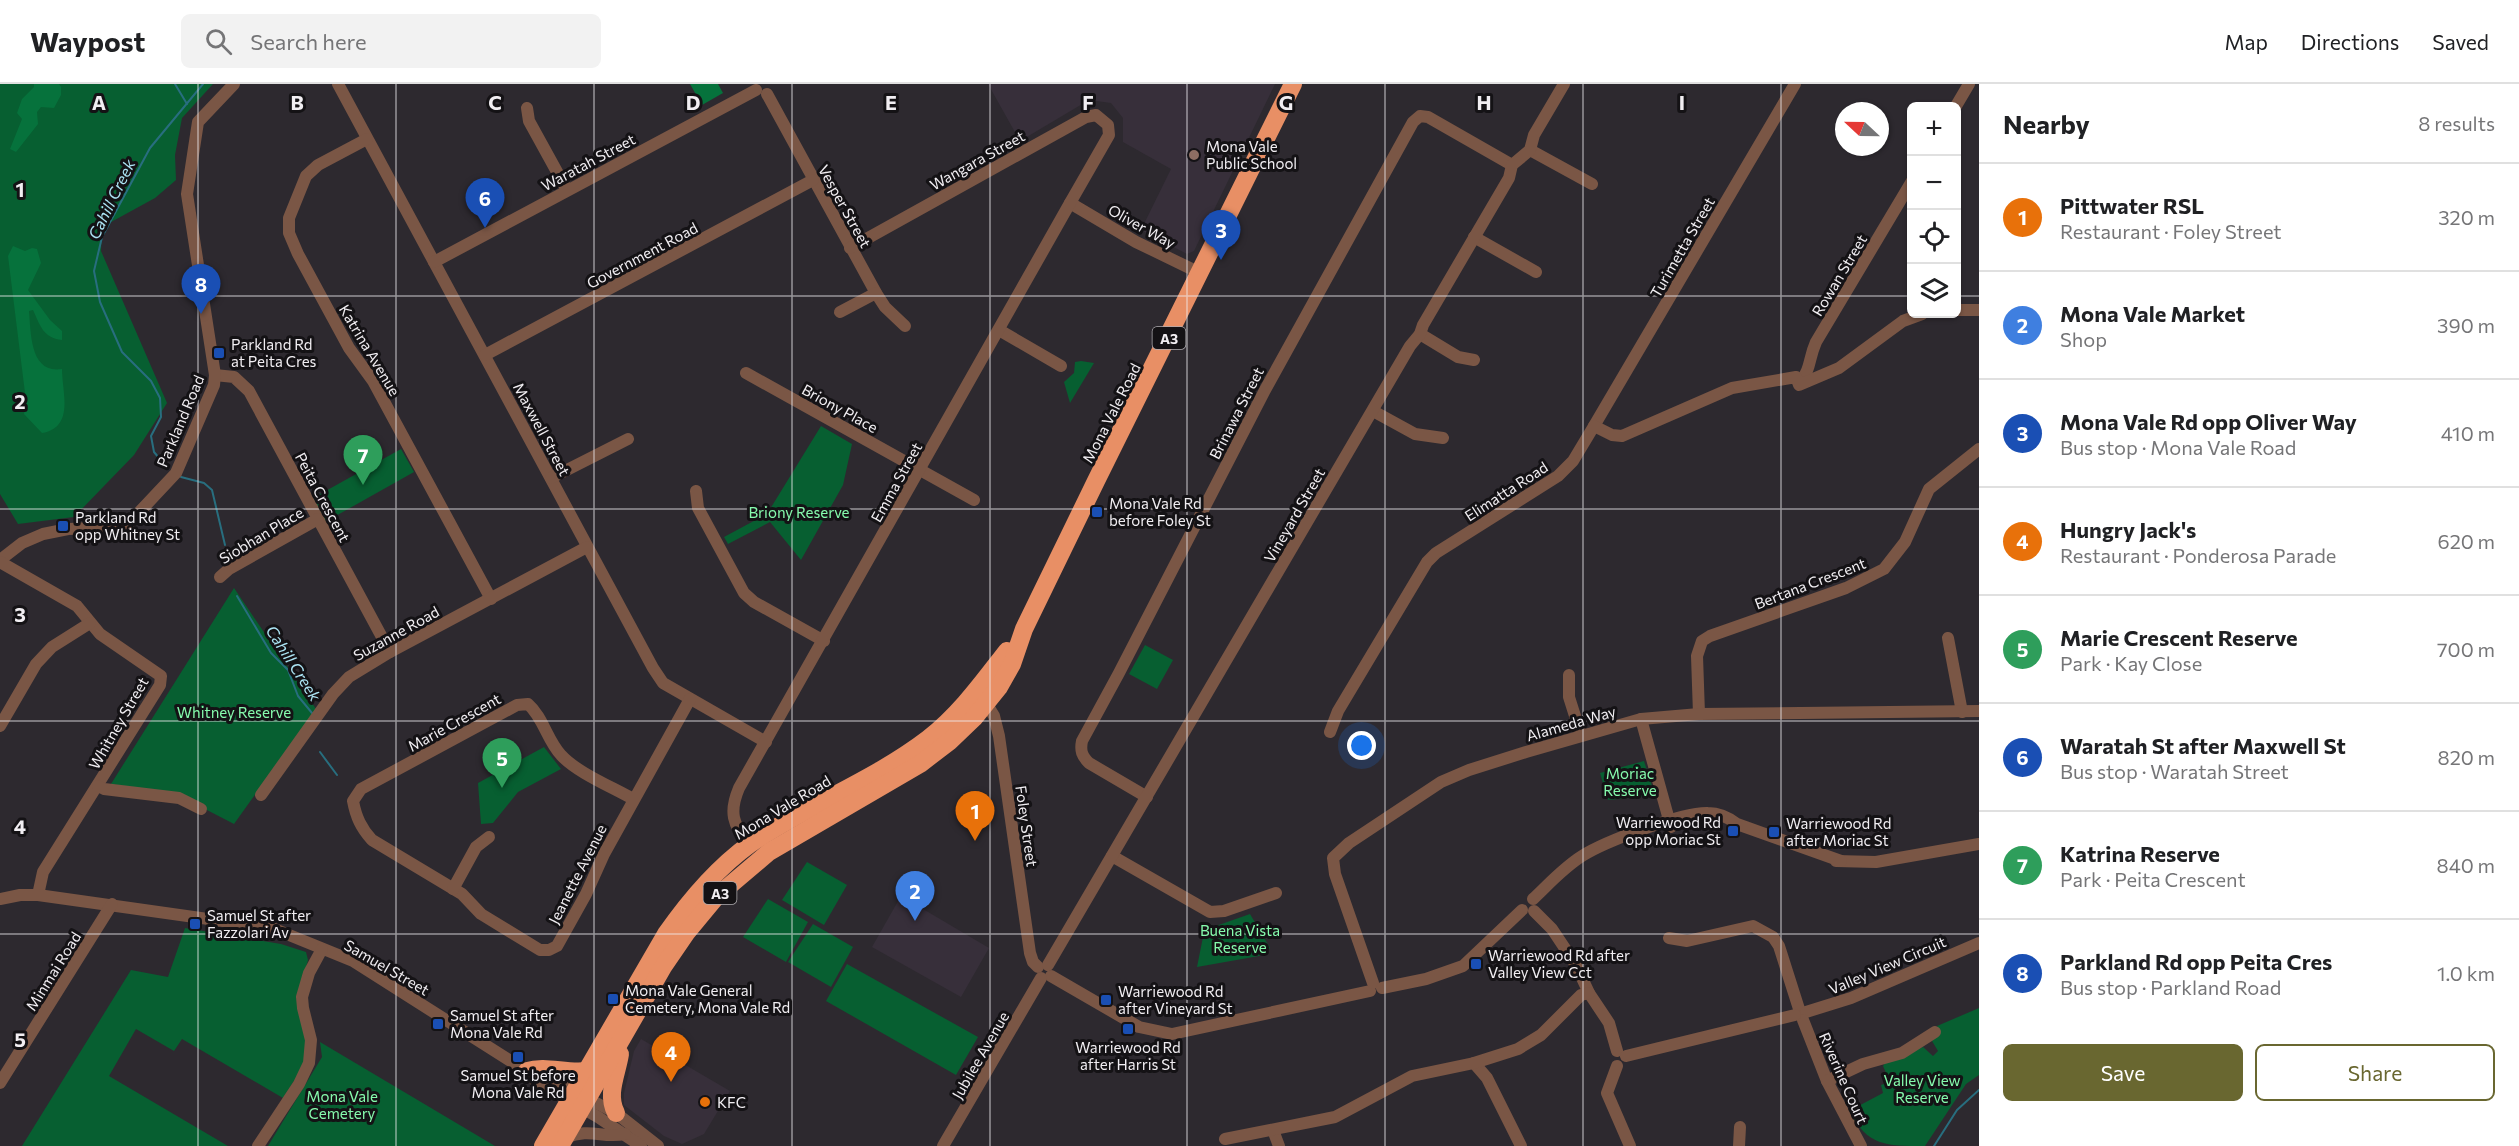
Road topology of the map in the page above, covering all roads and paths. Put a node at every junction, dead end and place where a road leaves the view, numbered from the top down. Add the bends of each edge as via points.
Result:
1 (234, 84) edge
2 (338, 84) edge
3 (1293, 84) edge
4 (1564, 84) edge
5 (1795, 84) edge
6 (1969, 84) edge
7 (763, 88) edge
8 (1958, 102) edge
9 (527, 108) dead end
10 (1108, 135) joint
11 (367, 139) junction
12 (1530, 150) junction
13 (1512, 165) junction
14 (813, 180) junction
15 (1592, 184) dead end
16 (1907, 188) edge
17 (567, 190) junction
18 (1071, 203) junction
19 (1474, 237) junction
20 (850, 248) junction
21 (434, 262) junction
22 (1536, 272) dead end
23 (1200, 273) junction
24 (876, 293) junction
25 (1961, 310) edge
26 (1979, 310) edge
27 (840, 312) dead end
28 (1912, 318) edge
29 (905, 326) dead end
30 (999, 330) junction
31 (1420, 334) junction
32 (485, 355) junction
33 (1474, 360) dead end
34 (1061, 366) dead end
35 (746, 373) dead end
36 (215, 375) junction
37 (1799, 385) junction
38 (1373, 411) junction
39 (1594, 426) junction
40 (1443, 438) dead end
41 (628, 439) dead end
42 (1979, 449) edge
43 (920, 470) junction
44 (551, 478) junction
45 (696, 491) dead end
46 (974, 500) dead end
47 (318, 519) junction
48 (587, 547) junction
49 (0, 561) edge
50 (220, 577) dead end
51 (490, 599) junction
52 (90, 623) junction
53 (1948, 639) dead end
54 (824, 640) junction
55 (390, 652) junction
56 (1569, 675) dead end
57 (982, 697) junction
58 (690, 699) junction
59 (1979, 711) edge
60 (1962, 712) junction
61 (1699, 714) junction
62 (1641, 719) junction
63 (0, 726) edge
64 (1330, 732) dead end
65 (1581, 735) junction
66 (766, 742) junction
67 (98, 786) junction
68 (361, 789) joint
69 (261, 795) dead end
70 (1147, 797) junction
71 (633, 799) junction
72 (201, 809) dead end
73 (1670, 825) junction
74 (489, 837) dead end
75 (1979, 837) edge
76 (1979, 844) edge
77 (748, 846) junction
78 (779, 846) junction
79 (1936, 850) junction
80 (1112, 856) junction
81 (453, 889) junction
82 (1276, 893) dead end
83 (38, 895) junction
84 (716, 897) junction
85 (0, 899) edge
86 (112, 904) junction
87 (1530, 907) junction
88 (1669, 938) dead end
89 (1979, 943) edge
90 (322, 949) junction
91 (1045, 971) junction
92 (1375, 988) junction
93 (1589, 993) junction
94 (1801, 1014) junction
95 (1935, 1032) dead end
96 (619, 1043) junction
97 (1622, 1053) junction
98 (1474, 1063) junction
99 (586, 1071) junction
100 (529, 1072) junction
101 (1827, 1081) junction
102 (0, 1083) edge
103 (578, 1100) junction
104 (616, 1113) junction
105 (1740, 1127) dead end
106 (1273, 1130) junction
107 (625, 1134) junction
108 (1225, 1139) dead end
109 (562, 1142) edge
110 (258, 1146) edge
111 (543, 1146) edge
112 (641, 1146) edge
113 (658, 1146) edge
114 (944, 1146) edge
115 (1280, 1146) edge
116 (1521, 1146) edge
117 (1630, 1146) edge
118 (1739, 1146) edge
119 (1861, 1146) edge

1 - 36 street, Parkland Road via 198,122 187,194
2 - 11 street, Maxwell Street
3 - 23 highway, Mona Vale Road / A3
4 - 12 street, Vineyard Street via 1534,135
5 - 39 street, Turimetta Street
6 - 8 street
7 - 14 street, Vesper Street
7 - 17 street, Waratah Street
9 - 17 street via 529,121
10 - 18 street, Emma Street
10 - 20 street, Wangara Street via 1108,125 1101,118 1086,117
11 - 21 street, Maxwell Street
11 - 51 street, Katrina Avenue via 318,165 306,176 289,218 289,233
12 - 13 street, Vineyard Street
12 - 15 street
13 - 19 street, Vineyard Street via 1509,178
13 - 70 street, Brinawa Street via 1428,117 1420,116 1413,122 1270,380 1082,741 1083,757 1089,763
14 - 20 street, Vesper Street
14 - 32 street, Government Road
16 - 37 street, Rowan Street via 1816,342 1810,370
17 - 21 street, Waratah Street
18 - 23 street, Oliver Way via 1136,242
18 - 30 street, Emma Street
19 - 22 street
19 - 31 street, Vineyard Street
20 - 24 street, Vesper Street
21 - 32 street, Maxwell Street
23 - 57 highway, Mona Vale Road / A3 via 1024,629
24 - 27 street
24 - 29 street, Vesper Street
25 - 26 street
28 - 37 street via 1839,369
30 - 34 street
30 - 43 street, Emma Street
31 - 33 street via 1458,357
31 - 38 street, Vineyard Street
32 - 44 street, Maxwell Street
35 - 43 street, Briony Place
36 - 47 street, Peita Crescent via 234,377 249,391
36 - 49 street, Parkland Road via 180,465 130,522 117,527 43,534 22,543
37 - 39 street via 1796,377 1732,388 1622,436
38 - 40 street via 1415,435
38 - 70 street, Vineyard Street
39 - 64 street, Elimatta Road via 1573,461 1558,476 1427,562 1351,689
41 - 44 street
42 - 61 street, Bertana Crescent via 1929,489 1905,542 1884,568 1846,588 1702,641 1697,656
43 - 46 street, Briony Place
43 - 54 street, Emma Street
44 - 48 street, Maxwell Street
45 - 54 street via 698,508 744,593
47 - 50 street, Siobhan Place
47 - 55 street, Peita Crescent
48 - 51 street, Suzanne Road
48 - 58 street, Maxwell Street via 663,683
49 - 52 street, Whitney Street via 77,606
51 - 55 street, Suzanne Road
52 - 63 street via 52,647 36,663
52 - 67 street, Whitney Street via 161,676 160,685
53 - 60 street
54 - 66 street, Emma Street
55 - 69 street, Suzanne Road via 349,677 333,694
56 - 65 street via 1569,697
57 - 77 highway, Mona Vale Road / A3 via 889,766
57 - 78 highway, Mona Vale Road / A3 via 950,741 920,764
57 - 91 street, Foley Street via 999,736 1030,953 1033,962
58 - 66 street, Maxwell Street
58 - 71 street, Jeanette Avenue
59 - 60 street, Alameda Way
60 - 61 street, Alameda Way
61 - 62 street, Alameda Way
62 - 65 street, Alameda Way
62 - 73 street
65 - 92 street, Alameda Way via 1441,782 1336,854 1335,874
66 - 77 street, Emma Street via 733,802 735,823
67 - 72 street via 179,798
67 - 83 street, Whitney Street via 43,872
68 - 71 street, Marie Crescent via 517,705 528,704 562,757
68 - 81 street, Jeanette Avenue via 353,801 356,816 372,840
70 - 80 street, Vineyard Street
71 - 81 street, Jeanette Avenue via 586,894 557,946 549,950 540,950 481,914
73 - 79 street via 1706,813 1841,861 1876,862
73 - 87 street via 1588,852 1570,864
74 - 81 street via 476,847
75 - 79 street
76 - 79 street
77 - 78 highway via 754,850
77 - 84 highway via 746,857
77 - 99 highway, Mona Vale Road / A3 via 681,913
78 - 84 highway, Mona Vale Road / A3
80 - 82 street via 1206,911 1224,911
80 - 91 street, Vineyard Street
83 - 85 street, Samuel Street
83 - 86 street, Samuel Street
84 - 96 highway, Mona Vale Road / A3 via 673,951
86 - 90 street, Samuel Street via 261,924
86 - 102 street, Minmai Road
87 - 92 street via 1463,966 1426,979
87 - 93 street via 1552,929
88 - 94 street, Riverine Court via 1687,941 1753,926 1765,932 1779,946
89 - 94 street, Valley View Circuit via 1851,998
90 - 100 street, Samuel Street via 353,961
90 - 110 street via 302,997 311,1040 309,1063
91 - 92 street via 1139,1027 1172,1034
91 - 114 street, Jubilee Avenue
93 - 97 street via 1609,1023
93 - 98 street via 1581,995 1540,1035 1518,1049
94 - 97 street, Valley View Circuit
94 - 101 street, Riverine Court
95 - 101 street via 1902,1053 1863,1064
96 - 103 highway, Mona Vale Road / A3
96 - 104 highway via 611,1094
97 - 117 street via 1612,1054 1617,1066 1607,1093
98 - 106 street via 1412,1076 1335,1117
98 - 116 street via 1487,1078
99 - 100 highway via 537,1068
99 - 103 highway, Mona Vale Road / A3
100 - 103 street, Samuel Street
101 - 119 street, Riverine Court
103 - 104 street
103 - 107 street
103 - 109 highway, Mona Vale Road / A3
103 - 111 highway, Mona Vale Road / A3
104 - 113 street
105 - 118 street
106 - 108 street
106 - 115 street
107 - 109 street via 589,1132
107 - 112 street

